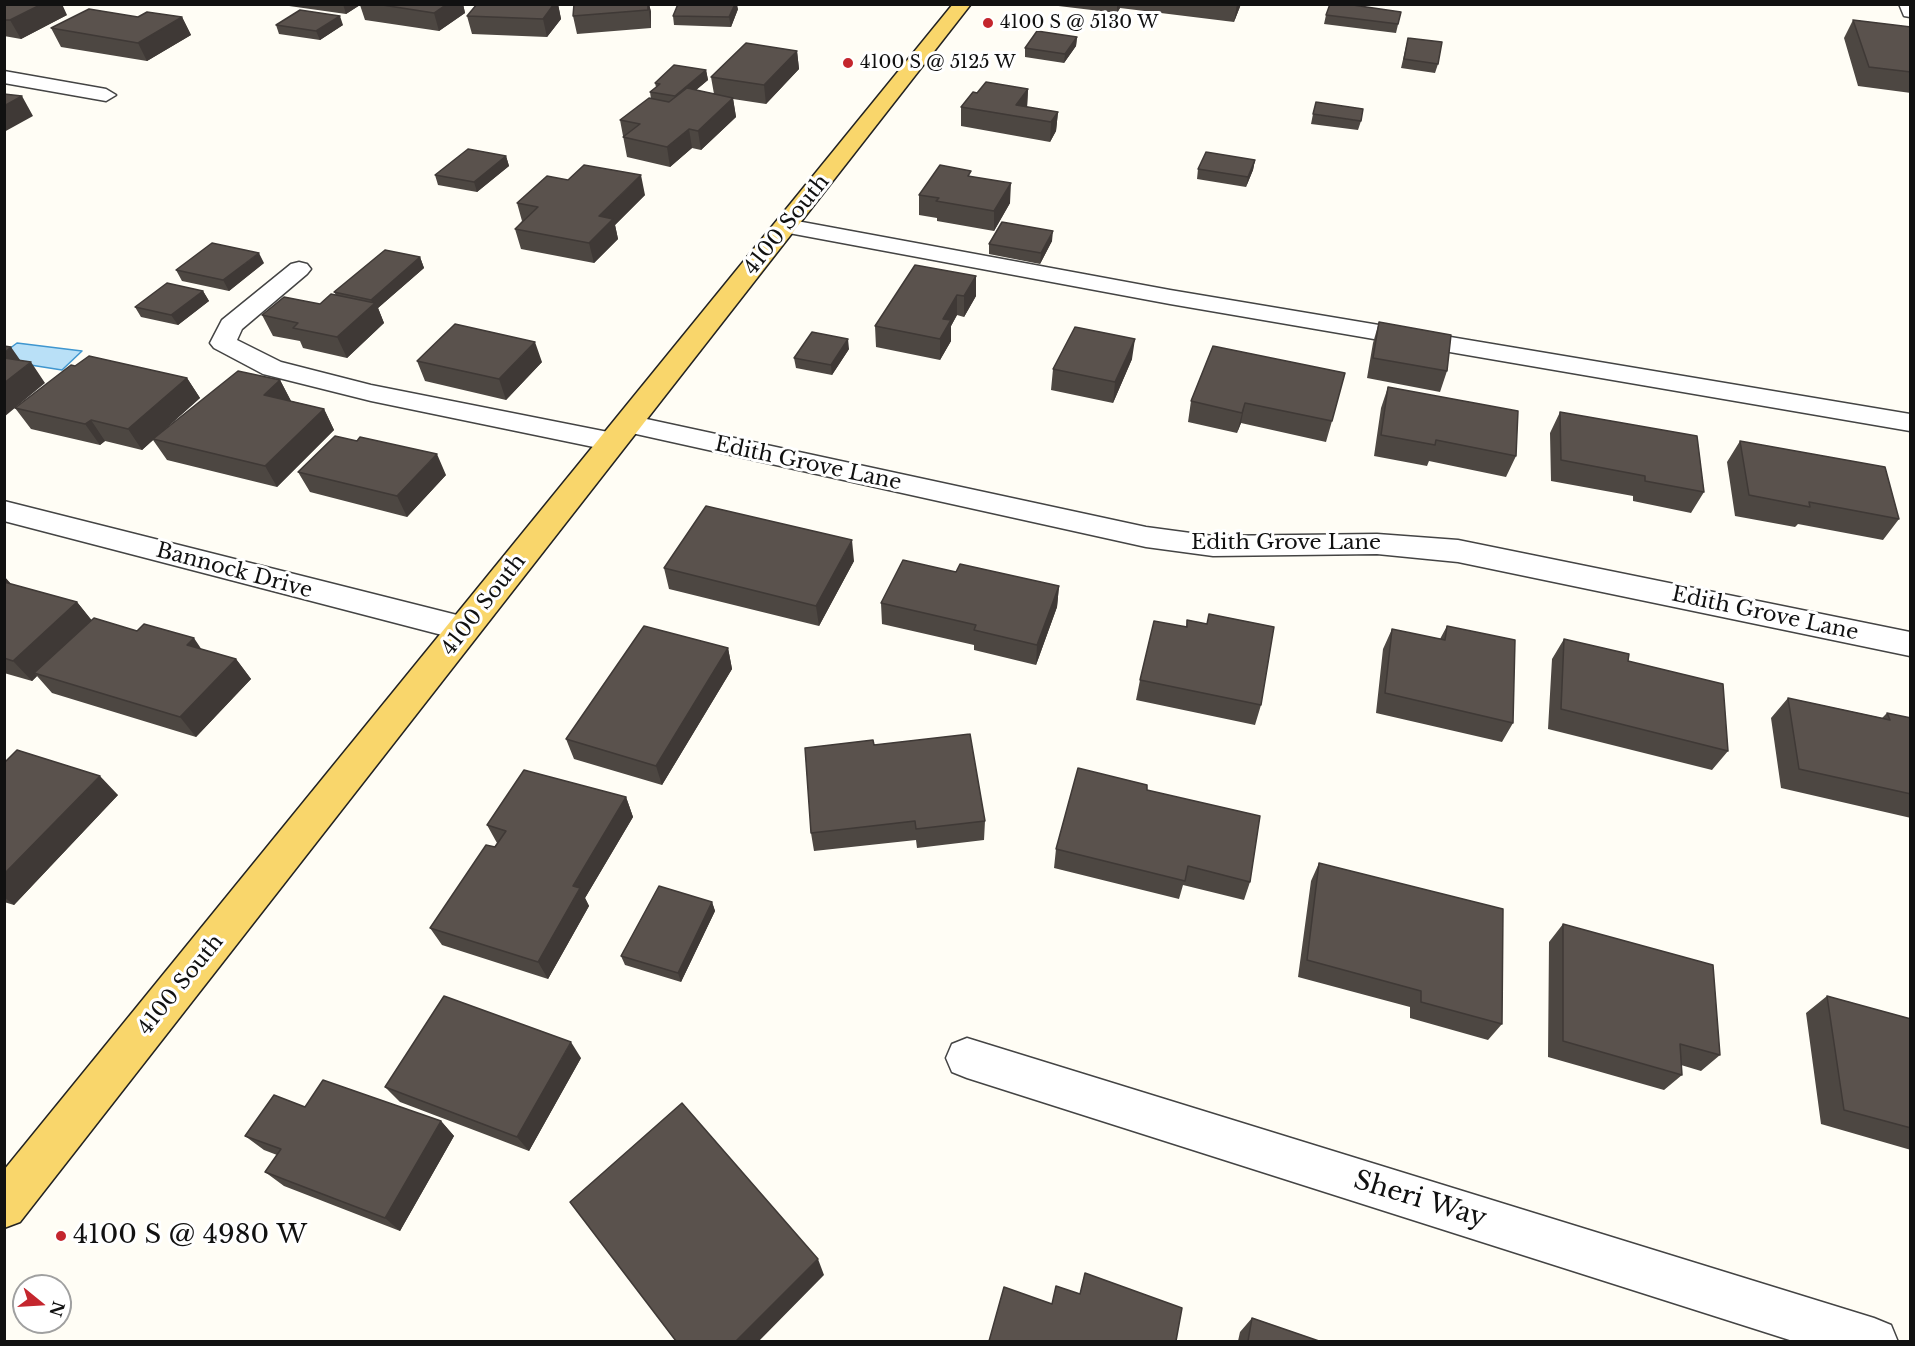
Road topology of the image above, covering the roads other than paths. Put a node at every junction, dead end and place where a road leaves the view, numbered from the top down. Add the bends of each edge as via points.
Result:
1 (963, 4) edge
2 (1908, 4) edge
3 (1911, 12) edge
4 (4, 77) edge
5 (106, 95) dead end
6 (786, 226) junction
7 (299, 269) dead end
8 (1911, 423) edge
9 (620, 433) junction
10 (4, 511) edge
11 (465, 629) junction
12 (1911, 644) edge
13 (967, 1058) dead end
14 (4, 1206) edge
15 (1874, 1341) edge

1 - 6 main road, 4100 South
2 - 3 street
4 - 5 street
6 - 8 street via 1170,297
6 - 9 main road, 4100 South
7 - 9 street, Edith Grove Lane via 231,325 223,343 273,368 316,379
9 - 11 main road, 4100 South
9 - 12 street, Edith Grove Lane via 1146,537 1213,546 1368,543 1441,548
10 - 11 street, Bannock Drive
11 - 14 main road, 4100 South
13 - 15 street, Sheri Way

